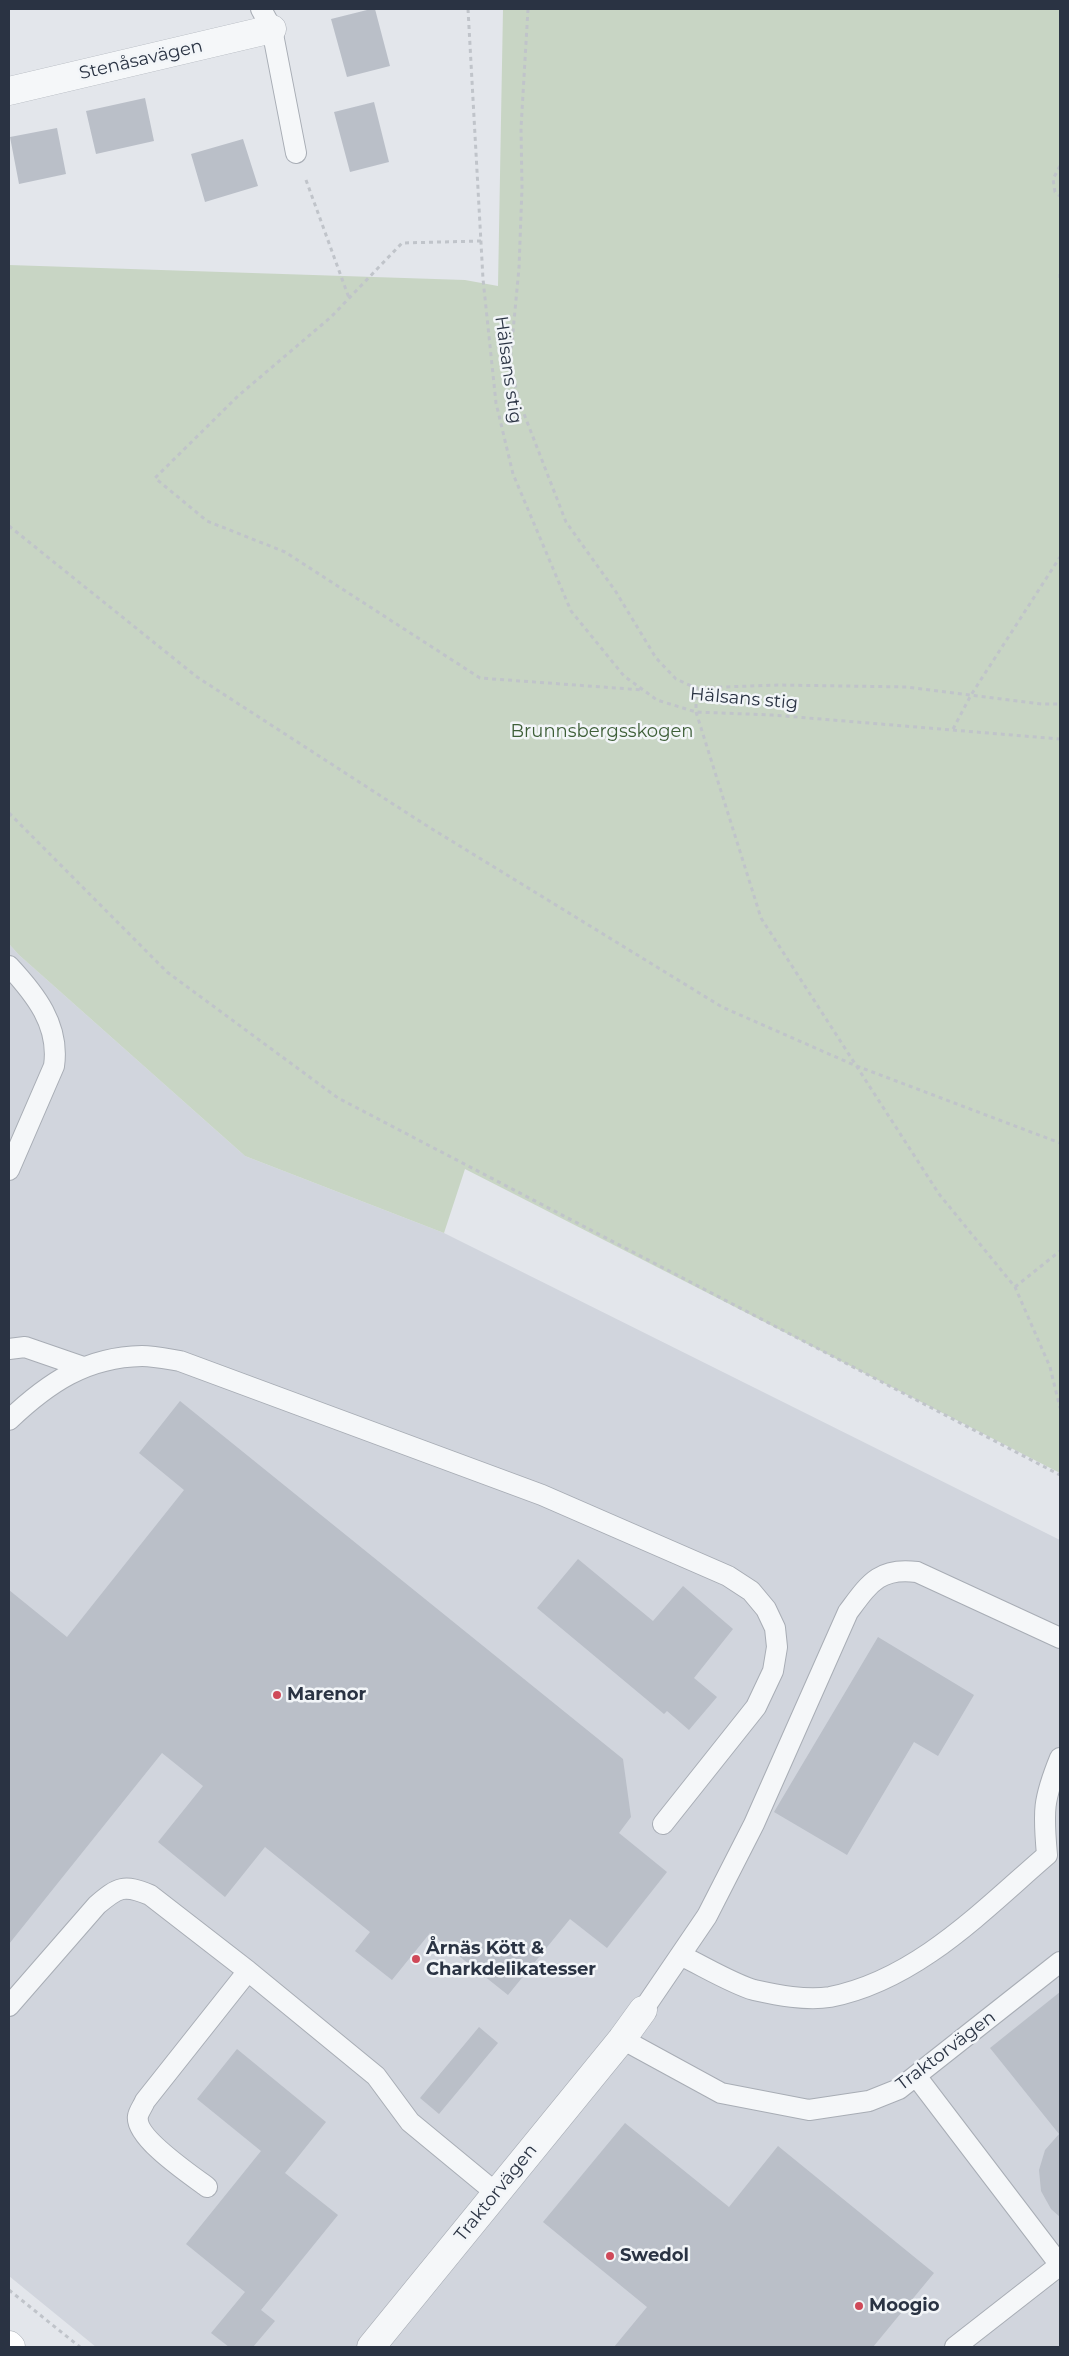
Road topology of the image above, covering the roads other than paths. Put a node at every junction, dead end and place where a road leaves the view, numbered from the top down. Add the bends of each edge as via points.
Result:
1 (267, 19) edge
2 (9, 92) edge
3 (296, 153) road end
4 (9, 966) edge
5 (9, 1170) edge
6 (9, 1349) edge
7 (83, 1367) junction
8 (9, 1420) edge
9 (1060, 1638) edge
10 (1060, 1758) edge
11 (663, 1824) dead end
12 (682, 1956) junction
13 (1060, 1962) edge
14 (248, 1971) junction
15 (9, 2006) edge
16 (643, 2010) joint
17 (622, 2039) junction
18 (916, 2076) junction
19 (207, 2188) dead end
20 (496, 2193) junction
21 (1060, 2265) edge
22 (371, 2347) edge
23 (955, 2347) edge

1 - 2 street, Stenåsavägen
1 - 3 lane
4 - 5 lane via 44,1012 56,1052 54,1066
6 - 7 lane via 25,1347
7 - 8 lane via 58,1380
7 - 11 lane via 118,1358 180,1361 542,1495 728,1576 751,1592 766,1609 775,1628 777,1647 772,1671 756,1707
9 - 12 lane via 917,1572 900,1570 880,1576 868,1585 848,1612 754,1824 707,1916
10 - 12 lane via 1047,1789 1043,1813 1047,1855 951,1937 907,1967 864,1987 828,1997 788,1997 752,1989
12 - 16 lane
13 - 18 lane, Traktorvägen
14 - 15 lane via 150,1895 133,1887 114,1891 97,1905
14 - 19 lane via 145,2101 138,2117 141,2130 151,2142
14 - 20 lane via 376,2076 410,2122
16 - 17 street, Traktorvägen
17 - 18 lane, Traktorvägen via 720,2094 808,2110 869,2101 899,2089
17 - 20 street, Traktorvägen
18 - 21 lane
20 - 22 street, Traktorvägen
21 - 23 lane

